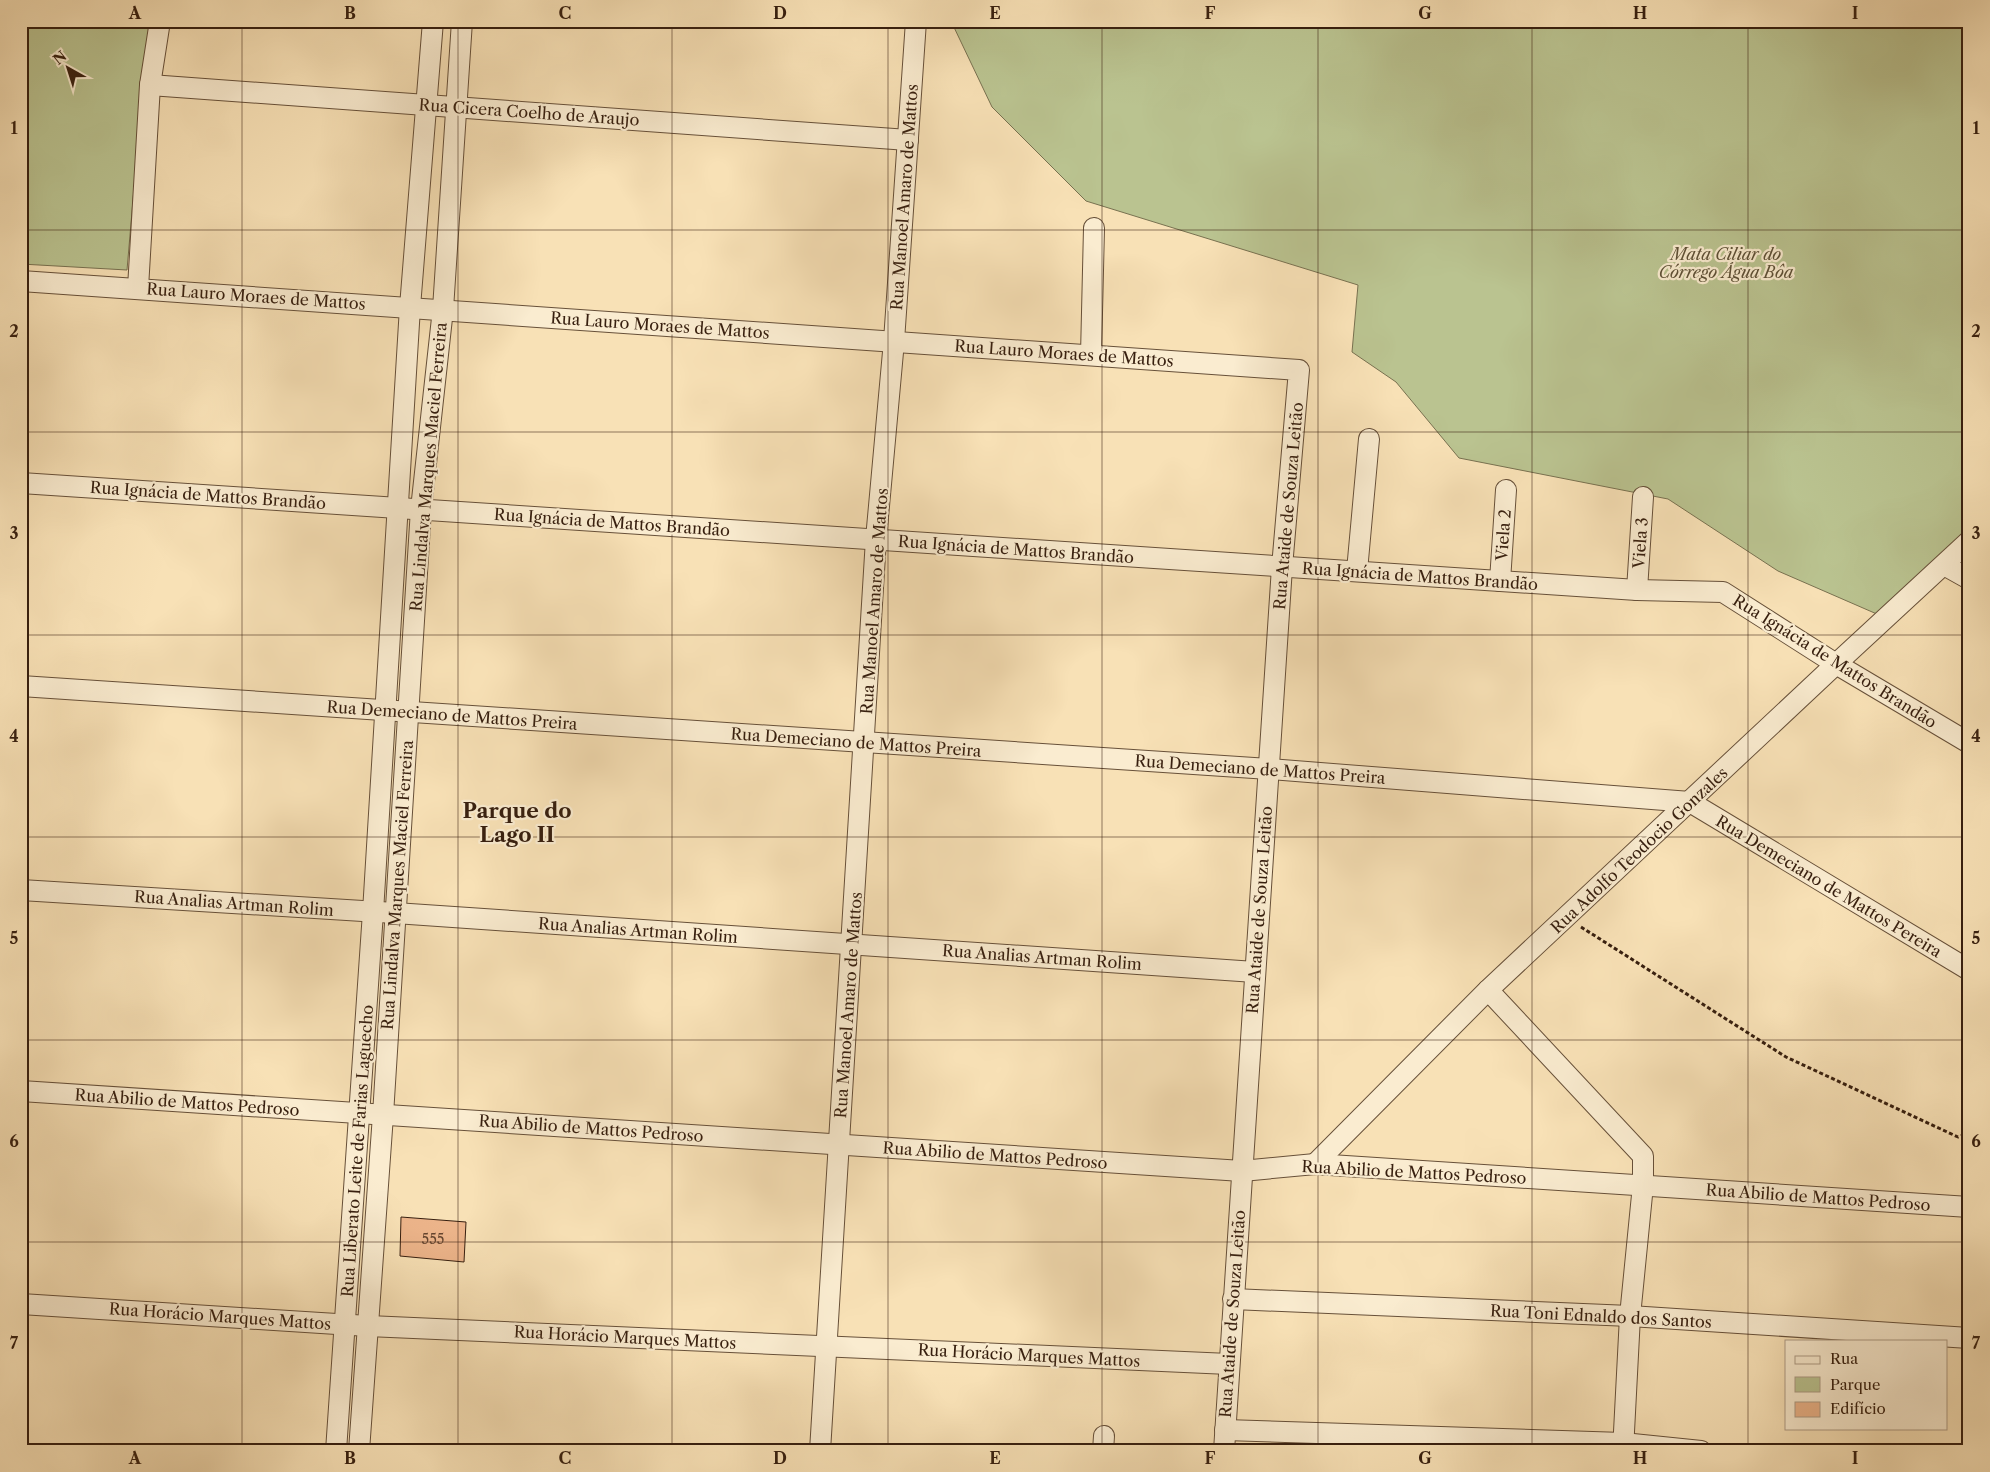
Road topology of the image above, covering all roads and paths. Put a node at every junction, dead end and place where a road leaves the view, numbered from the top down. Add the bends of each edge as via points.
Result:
1 (160, 21) edge
2 (433, 21) edge
3 (462, 21) edge
4 (916, 21) edge
5 (150, 85) junction
6 (428, 105) junction
7 (458, 108) junction
8 (908, 140) junction
9 (1094, 228) dead end
10 (21, 281) edge
11 (138, 288) junction
12 (410, 307) junction
13 (443, 309) junction
14 (894, 341) junction
15 (1091, 355) junction
16 (1299, 370) joint
17 (1369, 438) dead end
18 (21, 483) edge
19 (1506, 490) dead end
20 (1643, 497) dead end
21 (397, 508) junction
22 (421, 509) junction
23 (1969, 542) edge
24 (876, 546) junction
25 (1944, 565) junction
26 (1357, 572) junction
27 (1282, 574) junction
28 (1969, 579) edge
29 (1500, 581) junction
30 (1637, 590) junction
31 (1836, 664) junction
32 (21, 686) edge
33 (384, 710) junction
34 (416, 712) junction
35 (864, 742) junction
36 (1969, 743) edge
37 (1266, 768) junction
38 (1697, 795) junction
39 (21, 890) edge
40 (373, 912) junction
41 (395, 913) junction
42 (1566, 918) junction
43 (851, 938) junction
44 (1969, 970) edge
45 (1255, 972) junction
46 (1494, 987) junction
47 (21, 1091) edge
48 (360, 1113) junction
49 (383, 1115) junction
50 (1969, 1133) edge
51 (839, 1145) junction
52 (1314, 1164) junction
53 (1242, 1170) junction
54 (1643, 1186) junction
55 (1969, 1207) edge
56 (1233, 1299) junction
57 (21, 1304) edge
58 (1630, 1316) junction
59 (345, 1324) junction
60 (368, 1326) junction
61 (1969, 1338) edge
62 (827, 1346) junction
63 (1229, 1364) junction
64 (1224, 1430) junction
65 (1623, 1447) edge
66 (336, 1451) edge
67 (360, 1451) edge
68 (820, 1451) edge
69 (1224, 1451) edge
70 (1701, 1451) edge

1 - 5 street
2 - 6 street, Rua Lindalva Marques Maciel Ferreira
3 - 7 street, Rua Lindalva Marques Maciel Ferreira
4 - 8 street, Rua Manoel Amaro de Mattos
5 - 6 street, Rua Cicera Coelho de Araujo
5 - 11 street
6 - 7 street, Rua Cicera Coelho de Araujo
6 - 12 street, Rua Lindalva Marques Maciel Ferreira
7 - 8 street, Rua Cicera Coelho de Araujo
7 - 13 street, Rua Lindalva Marques Maciel Ferreira
8 - 14 street, Rua Manoel Amaro de Mattos
9 - 15 street
10 - 11 street, Rua Lauro Moraes de Mattos
11 - 12 street, Rua Lauro Moraes de Mattos
12 - 13 street, Rua Lauro Moraes de Mattos
12 - 21 street, Rua Lindalva Marques Maciel Ferreira
13 - 14 street, Rua Lauro Moraes de Mattos
13 - 22 street, Rua Lindalva Marques Maciel Ferreira
14 - 15 street, Rua Lauro Moraes de Mattos
14 - 24 street, Rua Manoel Amaro de Mattos
15 - 16 street, Rua Lauro Moraes de Mattos
16 - 27 street, Rua Ataide de Souza Leitão
17 - 26 street
18 - 21 street, Rua Ignácia de Mattos Brandão
19 - 29 street, Viela 2
20 - 30 street, Viela 3
21 - 22 street, Rua Ignácia de Mattos Brandão
21 - 33 street, Rua Lindalva Marques Maciel Ferreira
22 - 24 street, Rua Ignácia de Mattos Brandão
22 - 34 street, Rua Lindalva Marques Maciel Ferreira
23 - 25 street, Rua Adolfo Teodocio Gonzales
24 - 27 street, Rua Ignácia de Mattos Brandão
24 - 35 street, Rua Manoel Amaro de Mattos
25 - 28 street
25 - 31 street, Rua Adolfo Teodocio Gonzales
26 - 27 street, Rua Ignácia de Mattos Brandão
26 - 29 street, Rua Ignácia de Mattos Brandão
27 - 37 street, Rua Ataide de Souza Leitão
29 - 30 street, Rua Ignácia de Mattos Brandão
30 - 31 street, Rua Ignácia de Mattos Brandão via 1723,592
31 - 36 street, Rua Ignácia de Mattos Brandão
31 - 38 street, Rua Adolfo Teodocio Gonzales
32 - 33 street, Rua Demeciano de Mattos Preira
33 - 34 street, Rua Demeciano de Mattos Preira
33 - 40 street, Rua Lindalva Marques Maciel Ferreira
34 - 35 street, Rua Demeciano de Mattos Preira
34 - 41 street, Rua Lindalva Marques Maciel Ferreira
35 - 37 street, Rua Demeciano de Mattos Preira
35 - 43 street, Rua Manoel Amaro de Mattos
37 - 38 street, Rua Demeciano de Mattos Preira
37 - 45 street, Rua Ataide de Souza Leitão
38 - 42 street, Rua Adolfo Teodocio Gonzales
38 - 44 street, Rua Demeciano de Mattos Pereira
39 - 40 street, Rua Analias Artman Rolim
40 - 41 street, Rua Analias Artman Rolim
40 - 48 street, Rua Liberato Leite de Farias Laguecho
41 - 43 street, Rua Analias Artman Rolim
41 - 49 street, Rua Lindalva Marques Maciel Ferreira
42 - 46 street, Rua Adolfo Teodocio Gonzales
42 - 50 path via 1786,1057 1958,1137
43 - 45 street, Rua Analias Artman Rolim
43 - 51 street, Rua Manoel Amaro de Mattos
45 - 53 street, Rua Ataide de Souza Leitão
46 - 52 street, Rua Adolfo Teodocio Gonzales
46 - 54 street via 1642,1156
47 - 48 street, Rua Abilio de Mattos Pedroso
48 - 49 street, Rua Abilio de Mattos Pedroso
48 - 59 street, Rua Liberato Leite de Farias Laguecho
49 - 51 street, Rua Abilio de Mattos Pedroso
49 - 60 street, Rua Lindalva Marques Maciel Ferreira
51 - 53 street, Rua Abilio de Mattos Pedroso
51 - 62 street, Rua Manoel Amaro de Mattos
52 - 53 street, Rua Abilio de Mattos Pedroso
52 - 54 street, Rua Abilio de Mattos Pedroso
53 - 56 street, Rua Ataide de Souza Leitão
54 - 55 street, Rua Abilio de Mattos Pedroso
54 - 58 street
56 - 58 street, Rua Toni Ednaldo dos Santos
56 - 63 street, Rua Ataide de Souza Leitão
57 - 59 street, Rua Horácio Marques Mattos
58 - 61 street, Rua Toni Ednaldo dos Santos
58 - 65 street
59 - 60 street, Rua Horácio Marques Mattos
59 - 66 street, Rua Liberato Leite de Farias Laguecho
60 - 62 street, Rua Horácio Marques Mattos
60 - 67 street, Rua Lindalva Marques Maciel Ferreira
62 - 63 street, Rua Horácio Marques Mattos
62 - 68 street, Rua Manoel Amaro de Mattos
63 - 64 street, Rua Ataide de Souza Leitão
64 - 65 street
64 - 69 street, Rua Ataide de Souza Leitão
65 - 70 street

